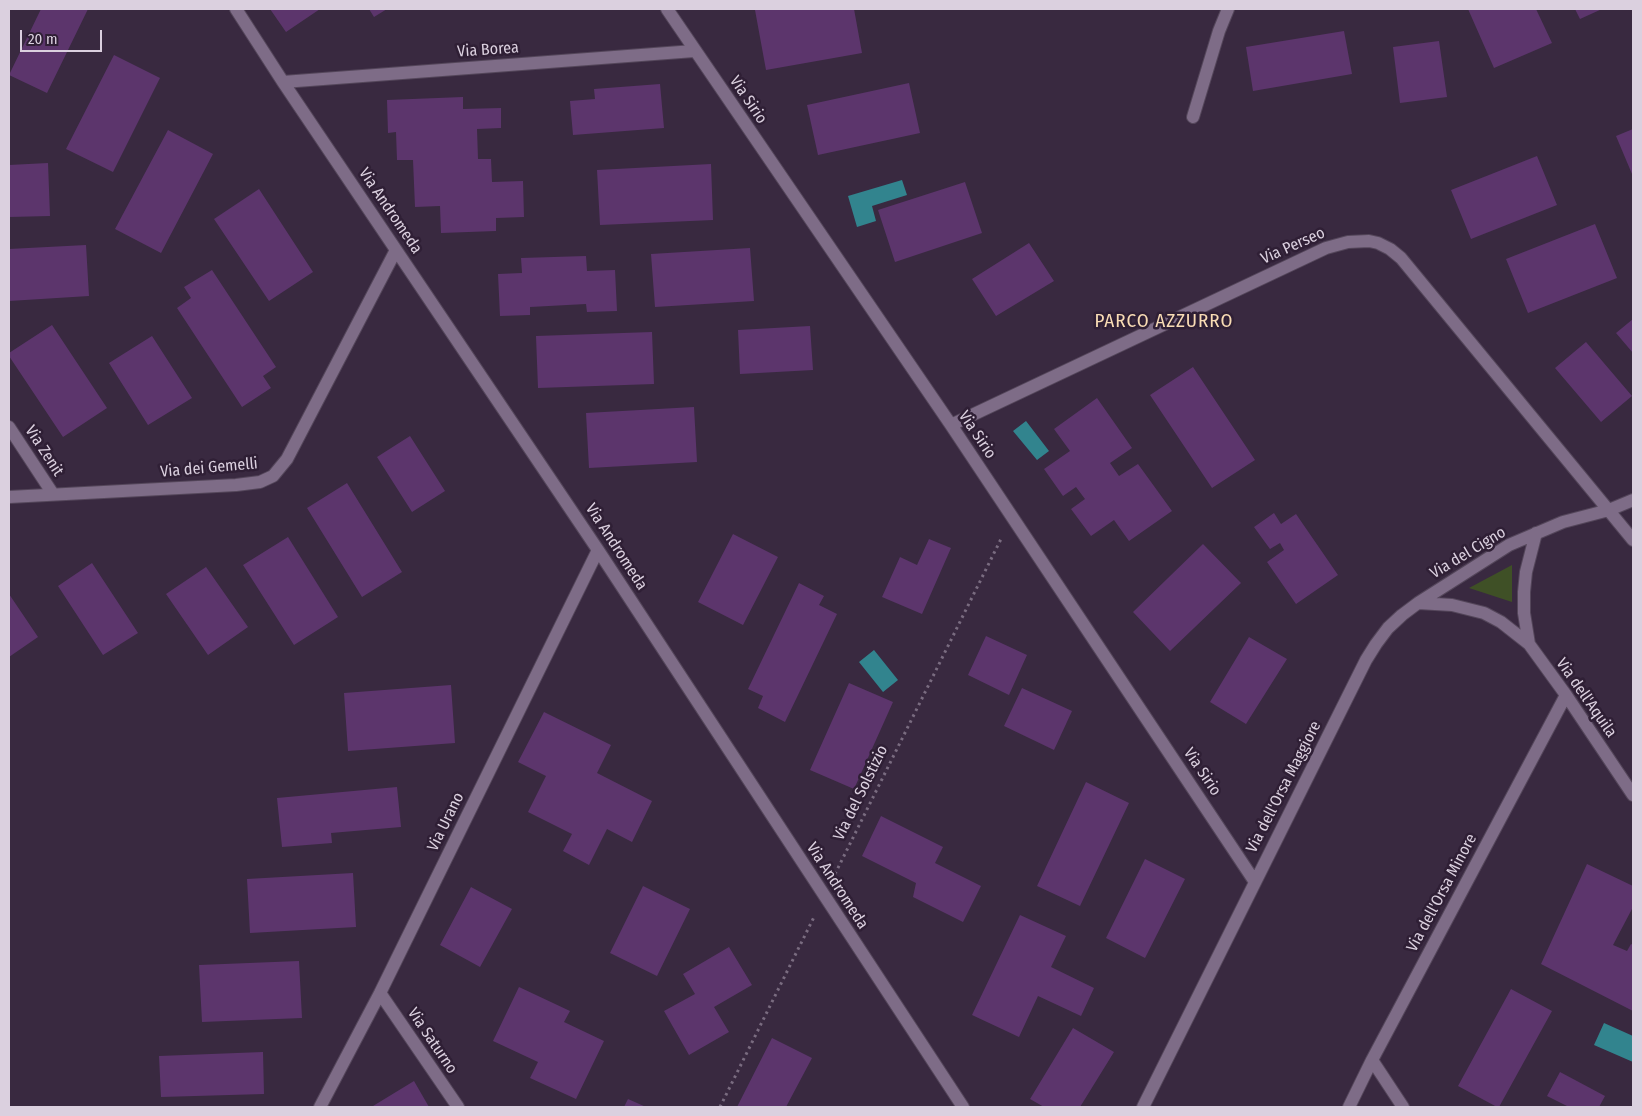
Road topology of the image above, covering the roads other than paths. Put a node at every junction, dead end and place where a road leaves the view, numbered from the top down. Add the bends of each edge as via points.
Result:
1 (236, 9) edge
2 (667, 9) edge
3 (1228, 9) edge
4 (694, 51) junction
5 (283, 82) junction
6 (1193, 117) dead end
7 (396, 250) junction
8 (951, 424) junction
9 (9, 427) edge
10 (53, 494) junction
11 (9, 497) edge
12 (1633, 500) edge
13 (1609, 510) junction
14 (1536, 533) junction
15 (1633, 540) edge
16 (598, 550) junction
17 (1418, 603) junction
18 (1528, 644) junction
19 (1566, 696) junction
20 (1633, 795) edge
21 (1255, 882) junction
22 (380, 993) junction
23 (1372, 1060) junction
24 (320, 1107) edge
25 (458, 1107) edge
26 (963, 1107) edge
27 (1142, 1107) edge
28 (1349, 1107) edge
29 (1403, 1107) edge

1 - 5 street, Via Andromeda
2 - 4 street, Via Sirio
3 - 6 street
4 - 5 street, Via Borea
4 - 8 street, Via Sirio
5 - 7 street, Via Andromeda
7 - 10 street, Via dei Gemelli via 287,459 273,476 260,482 236,485
7 - 16 street, Via Andromeda
8 - 13 street, Via Perseo via 1326,248 1369,241 1390,249 1401,258
8 - 21 street, Via Sirio
9 - 10 street, Via Zenit
10 - 11 street, Via dei Gemelli
12 - 13 street, Via del Cigno
13 - 14 street, Via del Cigno via 1562,522
13 - 15 street, Via Perseo
14 - 17 street, Via del Cigno via 1509,546
14 - 18 street, Via del Cigno via 1524,592
16 - 22 street, Via Urano
16 - 26 street, Via Andromeda
17 - 18 street via 1452,605 1484,613
17 - 21 street, Via dell'Orsa Maggiore via 1388,628 1376,644
18 - 19 street, Via dell'Aquila
19 - 20 street, Via dell'Aquila
19 - 23 street, Via dell'Orsa Minore
21 - 27 street, Via dell'Orsa Maggiore
22 - 24 street, Via Urano
22 - 25 street, Via Saturno
23 - 28 street, Via dell'Orsa Minore
23 - 29 street

